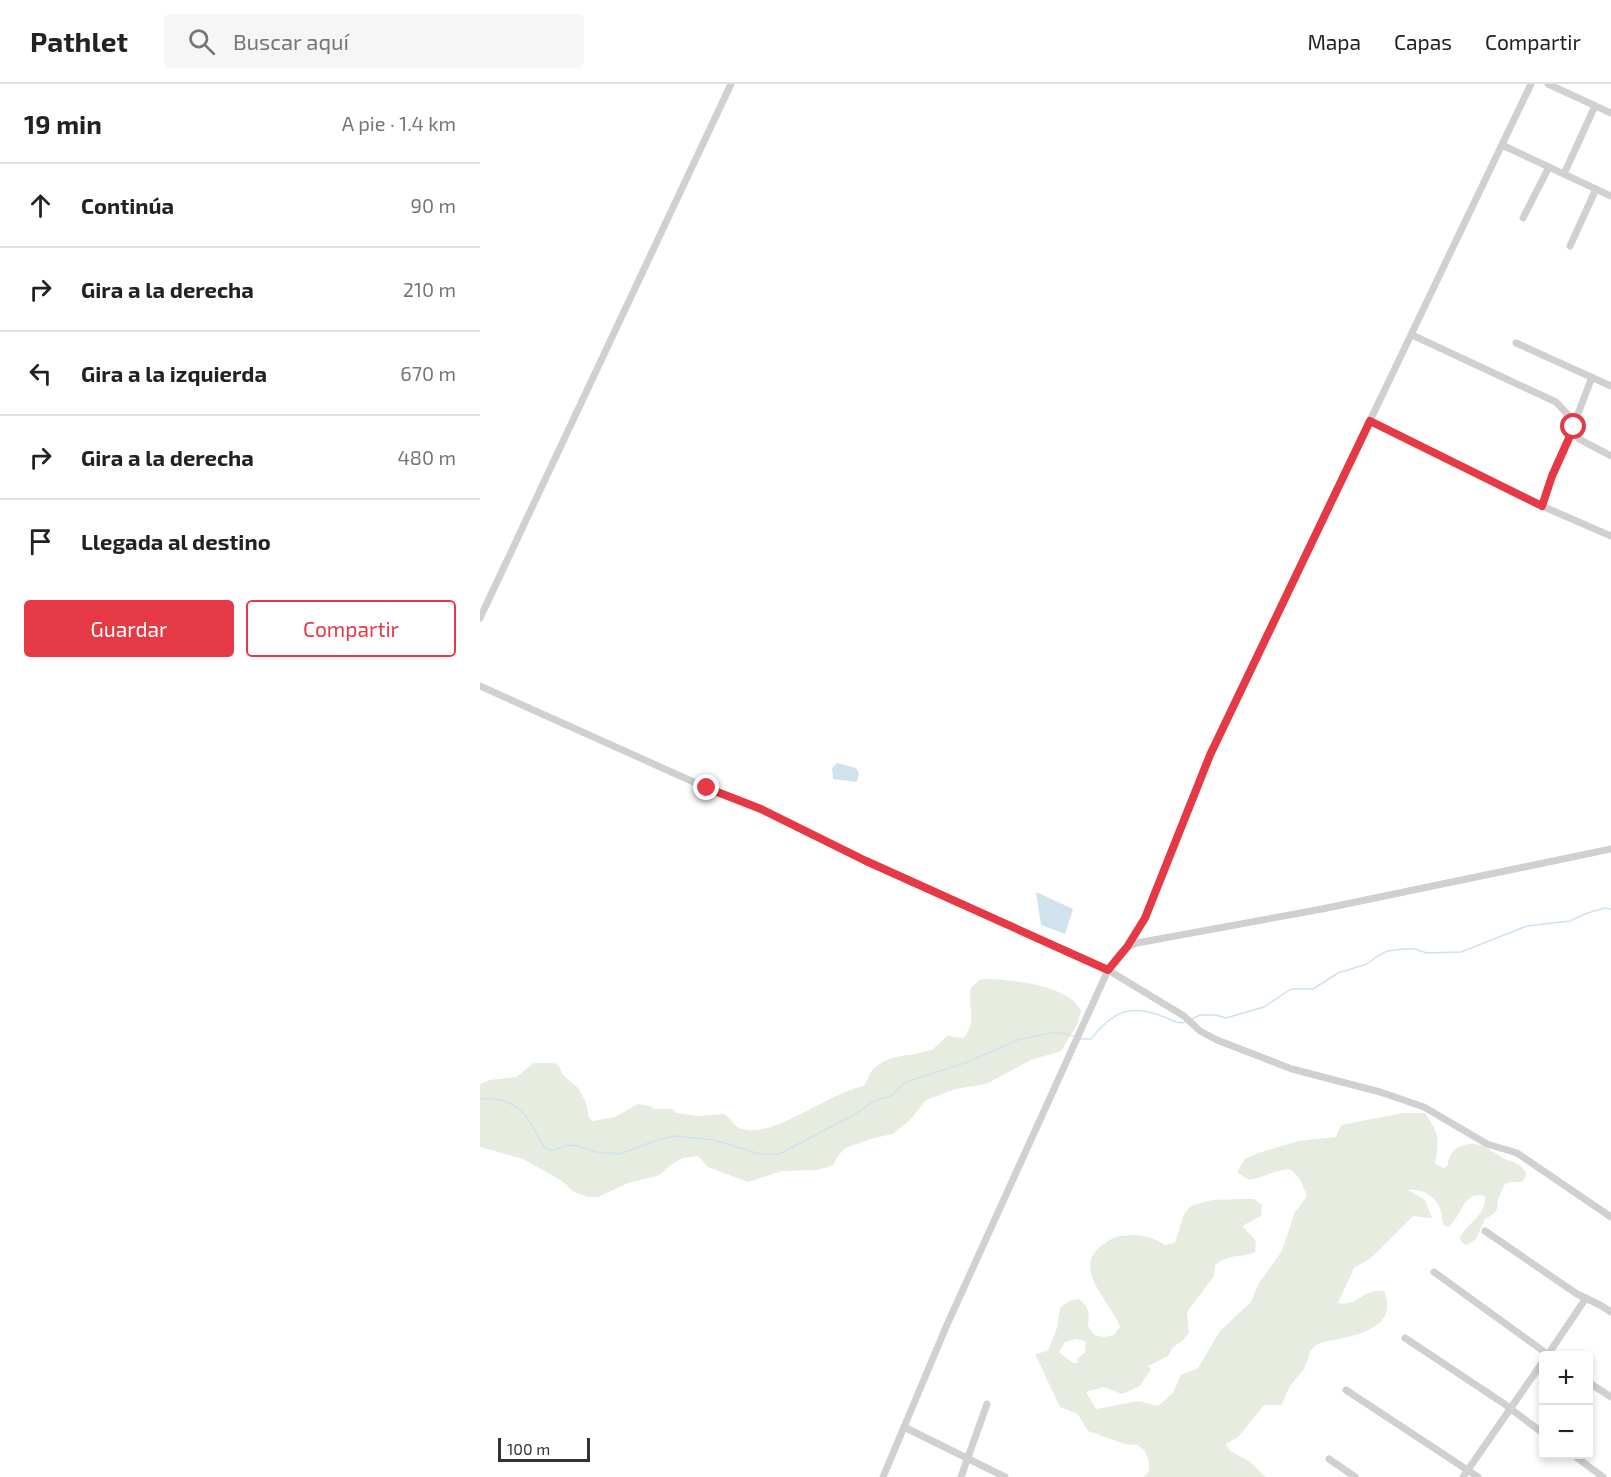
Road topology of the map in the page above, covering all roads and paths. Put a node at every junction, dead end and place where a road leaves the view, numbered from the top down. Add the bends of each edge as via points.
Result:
1 (731, 84) edge
2 (1531, 84) edge
3 (1548, 84) edge
4 (1595, 106) junction
5 (1611, 113) edge
6 (1502, 145) junction
7 (1549, 167) junction
8 (1564, 174) junction
9 (1596, 189) junction
10 (1611, 196) edge
11 (1523, 219) dead end
12 (1570, 246) dead end
13 (1412, 335) junction
14 (1516, 343) dead end
15 (1592, 377) junction
16 (1611, 386) edge
17 (1370, 421) junction
18 (1574, 427) junction
19 (1611, 456) edge
20 (1542, 506) junction
21 (1611, 536) edge
22 (480, 618) edge
23 (480, 686) edge
24 (1611, 849) edge
25 (1127, 947) junction
26 (1108, 970) junction
27 (1611, 1217) edge
28 (1485, 1231) dead end
29 (1434, 1272) dead end
30 (1586, 1298) junction
31 (1611, 1312) edge
32 (1405, 1338) dead end
33 (1540, 1351) edge
34 (1550, 1351) edge
35 (1539, 1367) edge
36 (1593, 1385) edge
37 (1346, 1390) dead end
38 (1611, 1397) edge
39 (987, 1404) dead end
40 (1510, 1409) junction
41 (904, 1427) junction
42 (1539, 1430) edge
43 (967, 1458) junction
44 (1329, 1459) dead end
45 (1578, 1459) edge
46 (1465, 1474) edge
47 (883, 1477) edge
48 (961, 1477) edge
49 (1005, 1477) edge
50 (1355, 1477) edge
51 (1478, 1477) edge
52 (1603, 1477) edge

1 - 22 street
2 - 6 street
3 - 4 street
4 - 5 street
4 - 8 street
6 - 7 street
6 - 13 street
7 - 8 street
7 - 11 street
8 - 9 street
9 - 10 street
9 - 12 street
13 - 17 street
13 - 18 street via 1556,402
14 - 15 street
15 - 16 street
15 - 18 street
17 - 20 street
17 - 25 street via 1210,755 1145,918
18 - 19 street via 1579,439
18 - 20 street
20 - 21 street
23 - 26 street via 761,809
24 - 25 street
25 - 26 street
26 - 27 street via 1217,1040 1292,1070 1406,1100 1487,1144 1517,1153
26 - 41 street
28 - 30 street
29 - 33 street
30 - 31 street
30 - 34 street
32 - 40 street
35 - 40 street
36 - 38 street
37 - 46 street
39 - 43 street
40 - 42 street
40 - 46 street
41 - 43 street
41 - 47 street
43 - 48 street
43 - 49 street
44 - 50 street
45 - 52 street
46 - 51 street

